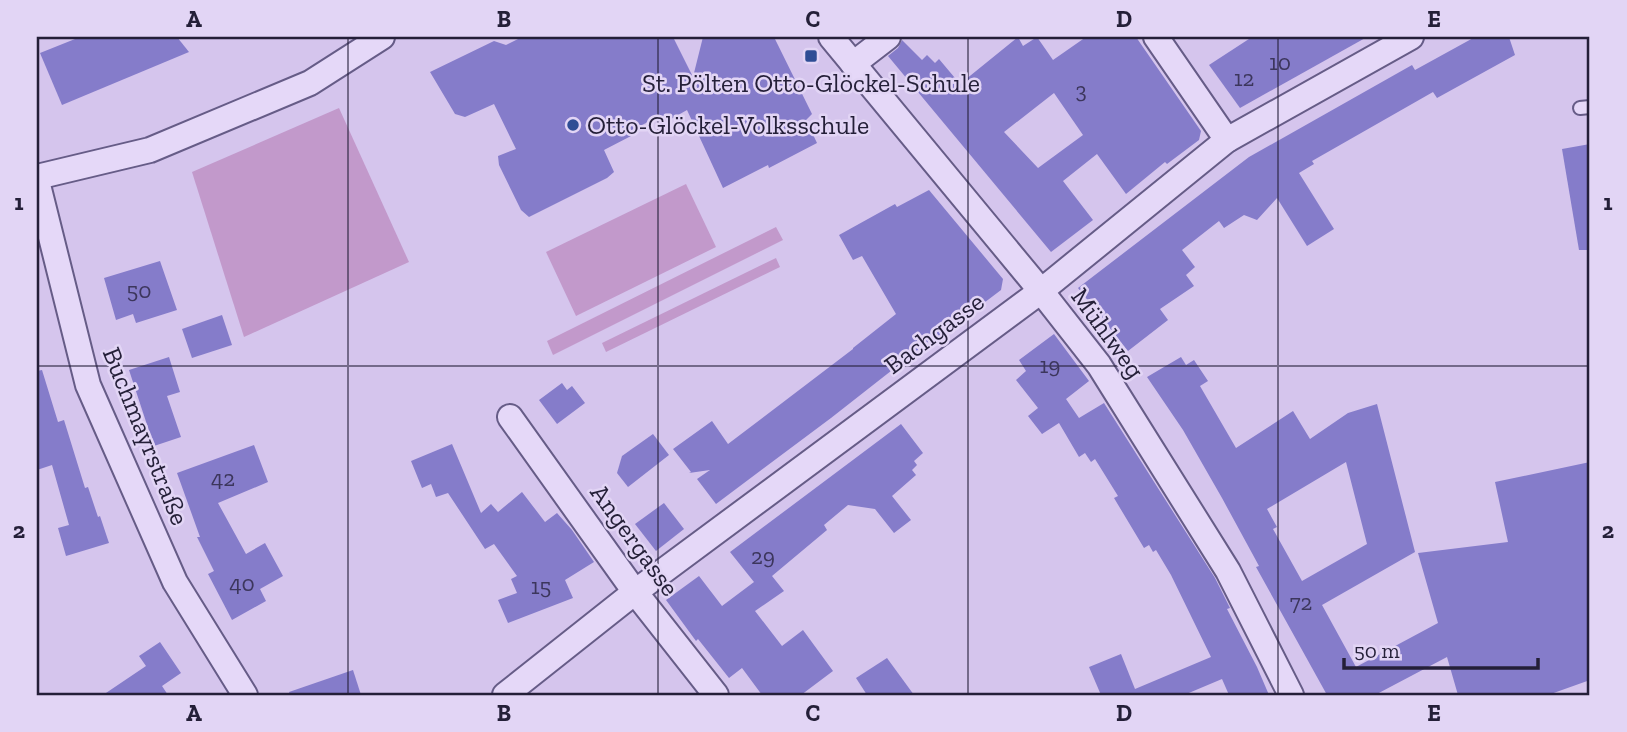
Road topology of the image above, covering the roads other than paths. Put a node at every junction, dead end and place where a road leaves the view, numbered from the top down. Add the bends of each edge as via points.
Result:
1 (382, 37) edge
2 (831, 37) edge
3 (888, 37) edge
4 (1156, 37) edge
5 (1411, 37) edge
6 (853, 64) junction
7 (1227, 140) junction
8 (37, 179) edge
9 (1041, 291) junction
10 (510, 417) dead end
11 (635, 592) junction
12 (245, 695) edge
13 (505, 695) edge
14 (716, 695) edge
15 (1291, 695) edge

1 - 8 street via 310,83 150,149
2 - 6 street, Mühlweg
3 - 6 street
4 - 7 street
5 - 7 street, Bachgasse
6 - 9 street, Mühlweg
7 - 9 street, Bachgasse
8 - 12 street, Buchmayrstraße via 88,385 175,582
9 - 11 street, Bachgasse
9 - 15 street, Mühlweg via 1099,365 1228,571
10 - 11 street, Angergasse
11 - 13 street, Bachgasse
11 - 14 street, Angergasse

